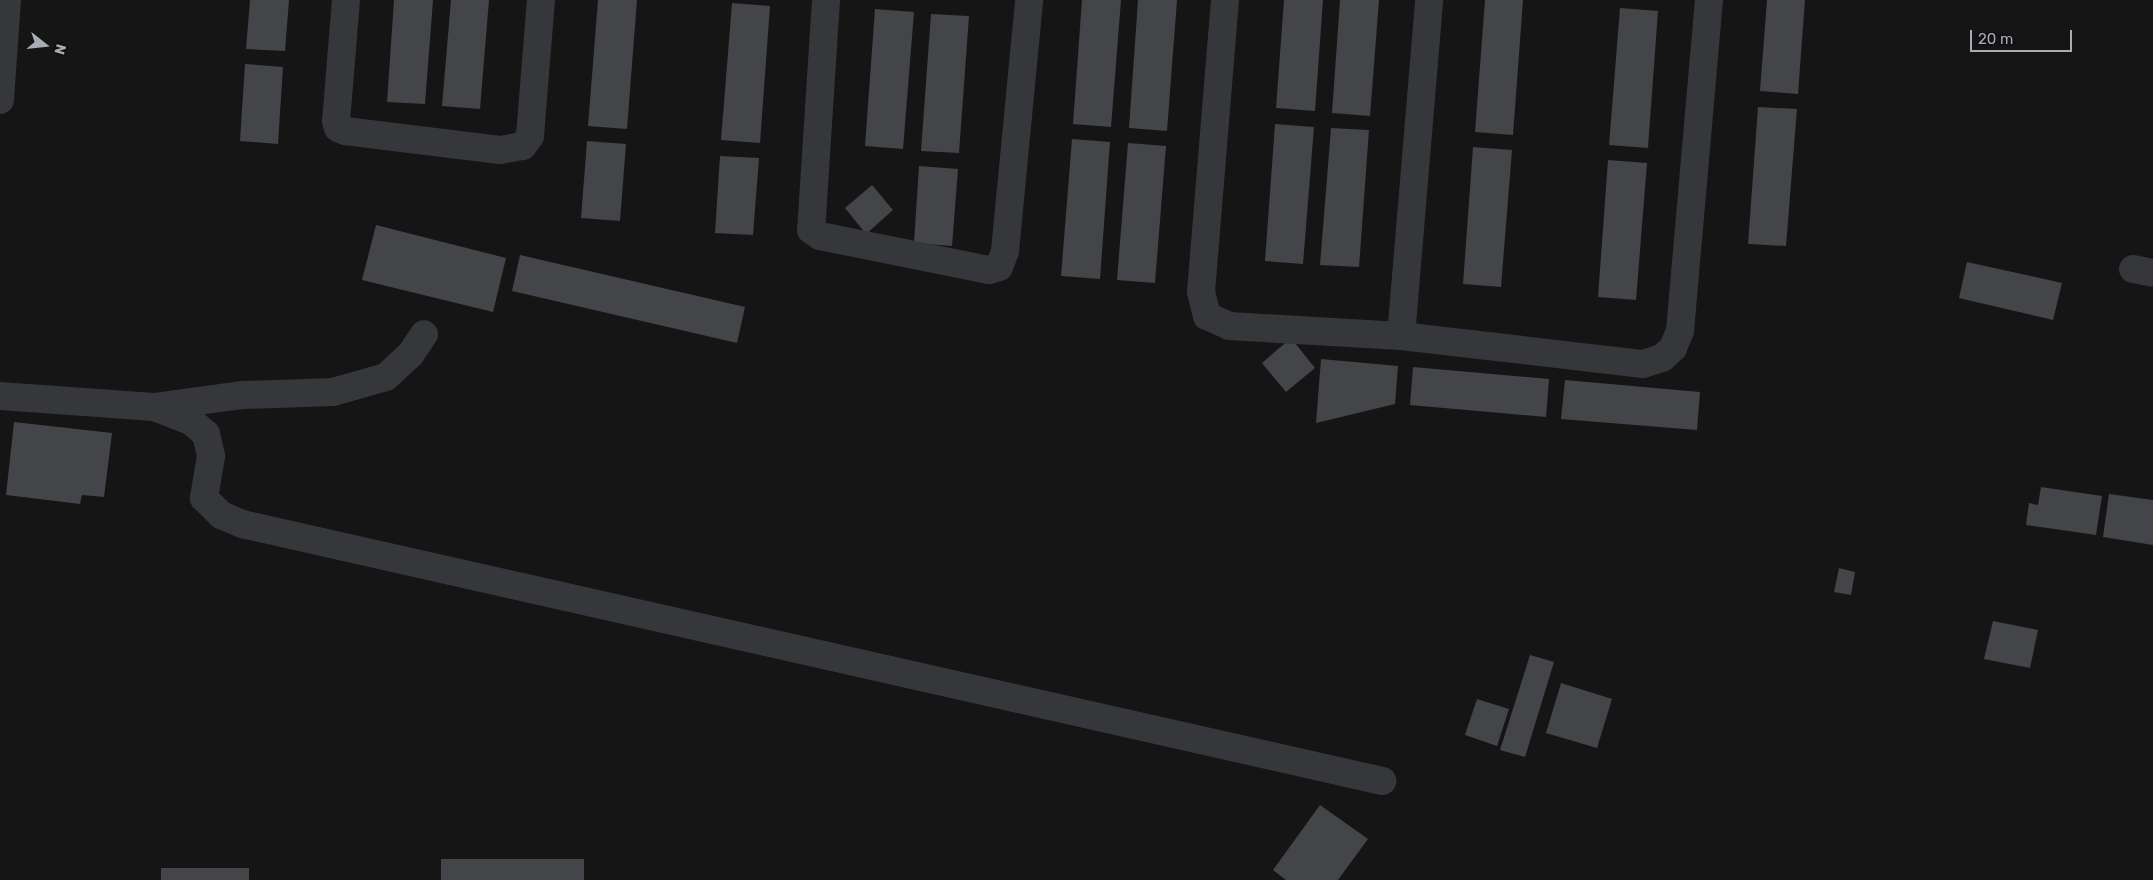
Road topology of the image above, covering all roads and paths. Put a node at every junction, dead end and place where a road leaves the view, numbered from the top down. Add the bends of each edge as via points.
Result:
1 (7, 0) edge
2 (346, 0) edge
3 (540, 0) edge
4 (826, 0) edge
5 (1028, 0) edge
6 (1225, 0) edge
7 (1429, 0) edge
8 (1709, 0) edge
9 (0, 100) edge
10 (424, 334) dead end
11 (1401, 336) junction
12 (0, 396) edge
13 (154, 407) junction
14 (1382, 781) dead end

1 - 9 street
2 - 3 street via 338,128 512,150 523,146 530,136
4 - 5 street via 811,230 820,236 989,270 999,267 1005,251
6 - 11 street via 1201,292 1207,316 1229,326
7 - 11 street
8 - 11 street via 1683,312 1673,348 1662,358 1643,364
10 - 13 street via 410,355 386,377 333,392 243,395
12 - 13 street
13 - 14 street via 191,421 206,434 212,456 204,498 221,515 242,524

